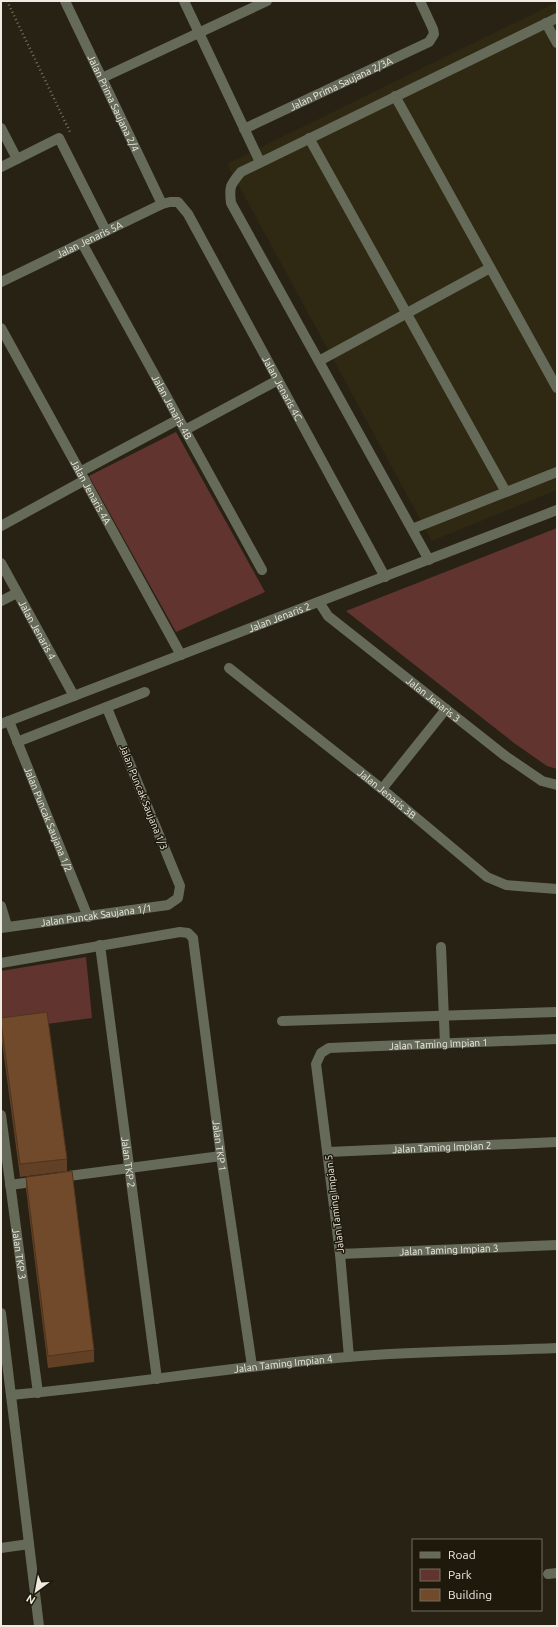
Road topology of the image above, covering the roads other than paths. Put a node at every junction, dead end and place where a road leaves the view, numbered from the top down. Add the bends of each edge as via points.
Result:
1 (65, 1) edge
2 (184, 1) edge
3 (267, 1) edge
4 (420, 1) edge
5 (557, 18) edge
6 (546, 23) junction
7 (199, 33) junction
8 (557, 43) edge
9 (102, 78) junction
10 (395, 96) junction
11 (1, 128) edge
12 (244, 129) junction
13 (309, 138) junction
14 (17, 159) junction
15 (260, 162) junction
16 (1, 167) edge
17 (178, 202) joint
18 (162, 204) junction
19 (106, 231) junction
20 (82, 243) junction
21 (490, 268) junction
22 (1, 282) edge
23 (406, 313) junction
24 (1, 328) edge
25 (319, 361) junction
26 (278, 380) junction
27 (557, 388) edge
28 (179, 419) junction
29 (185, 430) junction
30 (557, 472) edge
31 (82, 476) junction
32 (506, 492) junction
33 (557, 510) edge
34 (1, 526) edge
35 (412, 529) junction
36 (429, 560) junction
37 (1, 563) edge
38 (262, 570) dead end
39 (385, 577) junction
40 (17, 593) junction
41 (1, 601) edge
42 (319, 602) junction
43 (181, 655) junction
44 (229, 668) dead end
45 (145, 692) dead end
46 (74, 696) junction
47 (107, 708) junction
48 (446, 709) junction
49 (5, 723) edge
50 (17, 742) junction
51 (557, 785) edge
52 (382, 789) junction
53 (180, 886) joint
54 (557, 889) edge
55 (1, 906) edge
56 (88, 917) junction
57 (4, 927) edge
58 (100, 946) junction
59 (441, 948) dead end
60 (1, 963) edge
61 (557, 1012) edge
62 (444, 1015) junction
63 (282, 1021) dead end
64 (557, 1039) edge
65 (445, 1044) junction
66 (321, 1053) joint
67 (1, 1115) edge
68 (557, 1142) edge
69 (328, 1152) junction
70 (221, 1156) junction
71 (129, 1167) junction
72 (10, 1185) junction
73 (557, 1245) edge
74 (340, 1254) junction
75 (1, 1313) edge
76 (557, 1348) edge
77 (350, 1357) junction
78 (252, 1366) junction
79 (157, 1379) junction
80 (5, 1381) edge
81 (38, 1393) junction
82 (12, 1395) junction
83 (29, 1544) junction
84 (1, 1548) edge
85 (39, 1626) edge

1 - 9 street, Jalan Prima Saujana 2/4
2 - 7 street
3 - 7 street
4 - 12 street, Jalan Prima Saujana 2/3A via 434,29 429,42
5 - 6 street
6 - 8 street
6 - 10 street
7 - 9 street
7 - 12 street
9 - 18 street, Jalan Prima Saujana 2/4
10 - 13 street
10 - 21 street
11 - 14 street
12 - 15 street
13 - 15 street
13 - 23 street
14 - 16 street
14 - 19 street via 59,138
15 - 25 street via 241,172 234,180 229,190 231,203
17 - 18 street, Jalan Jenaris 5A
17 - 26 street, Jalan Jenaris 4C via 188,214
18 - 19 street, Jalan Jenaris 5A
19 - 20 street, Jalan Jenaris 5A
20 - 22 street, Jalan Jenaris 5A
20 - 28 street, Jalan Jenaris 4B
21 - 23 street
21 - 27 street
23 - 25 street
23 - 32 street
24 - 31 street, Jalan Jenaris 4A
25 - 35 street
26 - 29 street
26 - 39 street, Jalan Jenaris 4C
28 - 29 street, Jalan Jenaris 4B
28 - 31 street
29 - 38 street, Jalan Jenaris 4B
30 - 32 street
31 - 34 street
31 - 43 street, Jalan Jenaris 4A
32 - 35 street
33 - 36 street, Jalan Jenaris 2
35 - 36 street
36 - 39 street, Jalan Jenaris 2
37 - 40 street, Jalan Jenaris 4
39 - 42 street, Jalan Jenaris 2
40 - 41 street
40 - 46 street, Jalan Jenaris 4
42 - 43 street, Jalan Jenaris 2
42 - 48 street, Jalan Jenaris 3 via 328,616
43 - 46 street, Jalan Jenaris 2
44 - 52 street, Jalan Jenaris 3B
45 - 47 street
46 - 49 street, Jalan Jenaris 2
47 - 50 street
47 - 53 street, Jalan Puncak Saujana 1/3
48 - 51 street, Jalan Jenaris 3 via 504,755 542,781
48 - 52 street
49 - 50 street, Jalan Puncak Saujana 1/2
50 - 56 street, Jalan Puncak Saujana 1/2
52 - 54 street, Jalan Jenaris 3B via 487,877 506,885
53 - 56 street, Jalan Puncak Saujana 1/1 via 178,898 168,905
55 - 57 street
56 - 57 street, Jalan Puncak Saujana 1/1
58 - 60 street
58 - 70 street, Jalan TKP 1 via 180,932 188,933 192,938
58 - 71 street, Jalan TKP 2
59 - 62 street
61 - 62 street
62 - 63 street
62 - 65 street
64 - 65 street, Jalan Taming Impian 1
65 - 66 street, Jalan Taming Impian 1 via 329,1048
66 - 69 street, Jalan Taming Impian 5 via 316,1064
67 - 72 street, Jalan TKP 3
68 - 69 street, Jalan Taming Impian 2
69 - 74 street, Jalan Taming Impian 5
70 - 71 street
70 - 78 street, Jalan TKP 1
71 - 72 street
71 - 79 street, Jalan TKP 2
72 - 81 street, Jalan TKP 3
73 - 74 street, Jalan Taming Impian 3
74 - 77 street, Jalan Taming Impian 5
75 - 80 street
76 - 77 street, Jalan Taming Impian 4
77 - 78 street, Jalan Taming Impian 4
78 - 79 street, Jalan Taming Impian 4
79 - 81 street, Jalan Taming Impian 4
80 - 82 street
81 - 82 street, Jalan Taming Impian 4
82 - 83 street
83 - 84 street
83 - 85 street

